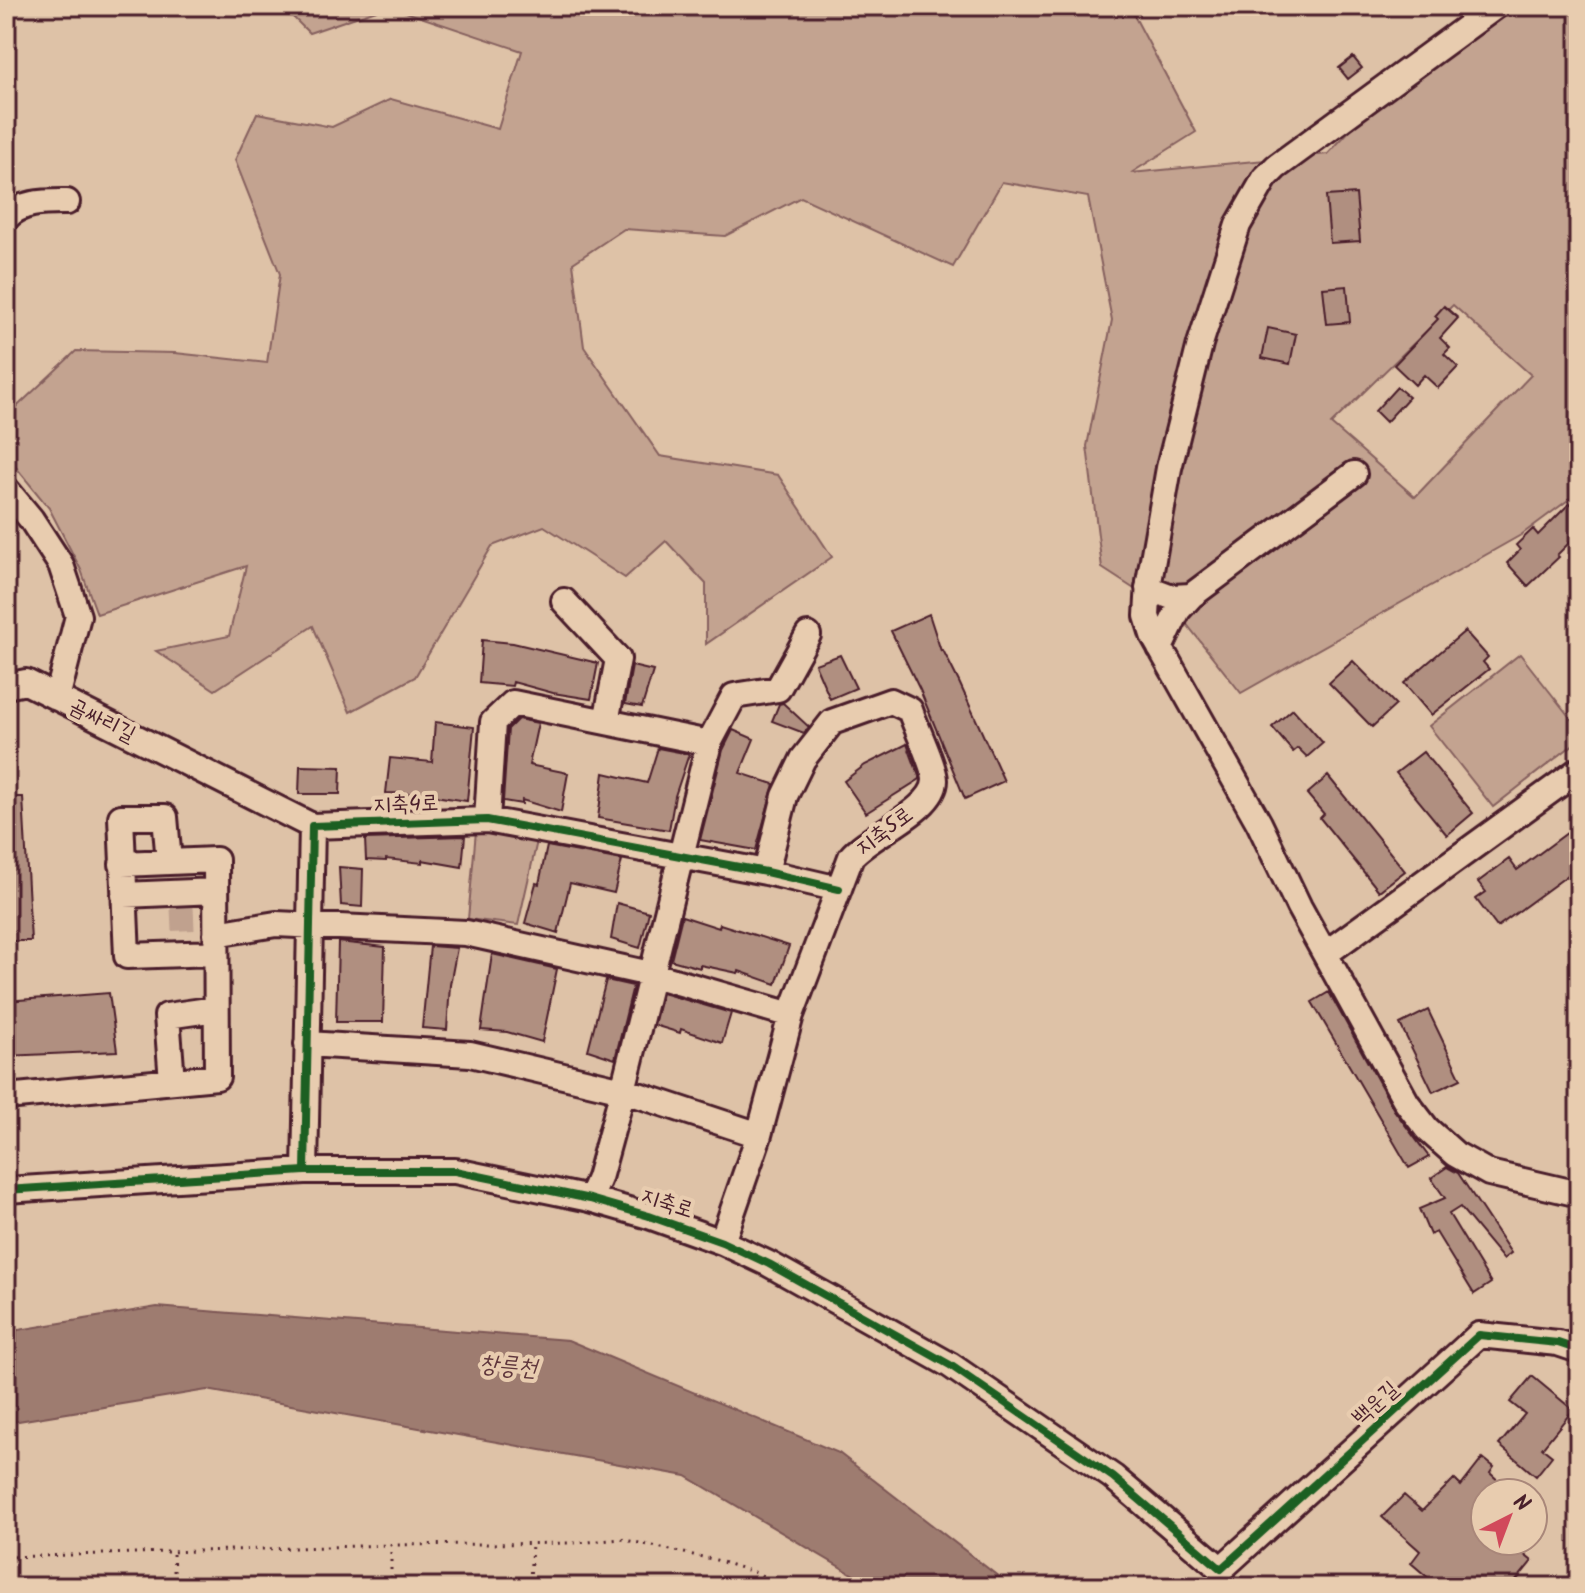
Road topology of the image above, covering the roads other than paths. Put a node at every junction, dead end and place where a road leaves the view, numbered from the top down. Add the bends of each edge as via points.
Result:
1 (1496, 6) edge
2 (67, 202) dead end
3 (6, 218) edge
4 (1354, 474) dead end
5 (6, 489) edge
6 (1148, 588) junction
7 (1191, 596) junction
8 (564, 601) dead end
9 (808, 635) dead end
10 (1160, 648) junction
11 (6, 686) edge
12 (57, 698) junction
13 (606, 722) junction
14 (709, 743) junction
15 (1579, 770) edge
16 (487, 820) junction
17 (312, 826) junction
18 (681, 857) junction
19 (169, 862) junction
20 (122, 864) junction
21 (766, 872) junction
22 (839, 889) junction
23 (216, 891) junction
24 (124, 895) junction
25 (310, 927) junction
26 (210, 930) junction
27 (1325, 954) junction
28 (650, 974) junction
29 (216, 1009) junction
30 (791, 1015) junction
31 (307, 1044) junction
32 (172, 1081) junction
33 (623, 1090) junction
34 (6, 1097) edge
35 (759, 1135) junction
36 (305, 1171) junction
37 (6, 1190) edge
38 (1579, 1194) edge
39 (590, 1199) junction
40 (722, 1242) junction
41 (1579, 1350) edge
42 (1221, 1569) joint

1 - 6 street via 1276,167 1251,201 1238,225 1200,344 1169,468
2 - 3 street via 44,201
4 - 7 street
5 - 12 street, 곰싸리길 via 61,565 78,616
6 - 7 street via 1172,597
6 - 10 street via 1147,616
7 - 10 street
8 - 13 street via 618,659
9 - 14 street via 778,689 734,696
10 - 27 street via 1259,823
11 - 12 street via 26,682
12 - 17 street, 곰싸리길
13 - 14 street
13 - 16 street via 513,703 493,722
14 - 18 street
15 - 27 street
16 - 17 street, 지축4로
16 - 18 street, 지축4로
17 - 25 street
18 - 21 street, 지축4로
18 - 28 street
19 - 20 street
19 - 20 street via 165,817 121,817
19 - 23 street via 216,860
20 - 24 street
21 - 22 street, 지축4로
21 - 22 street, 지축5로 via 785,796 803,759 832,722 891,701 910,710 935,780 929,800 861,845
22 - 30 street, 지축5로
23 - 24 street
23 - 26 street
24 - 26 street via 127,956
25 - 26 street via 276,924
25 - 28 street via 466,933
25 - 31 street
26 - 29 street
27 - 38 street via 1407,1103 1441,1143 1489,1173
28 - 30 street
28 - 33 street
29 - 32 street via 217,1077
29 - 32 street via 167,1016
30 - 35 street, 지축5로
31 - 33 street via 470,1054
31 - 36 street
32 - 34 street
33 - 35 street
33 - 39 street
35 - 40 street, 지축5로
36 - 37 street, 지축로
36 - 39 street, 지축로 via 455,1171
39 - 40 street, 지축로
40 - 42 street, 지축로 via 950,1365 1113,1477
41 - 42 street, 백운길 via 1520,1337 1479,1335

